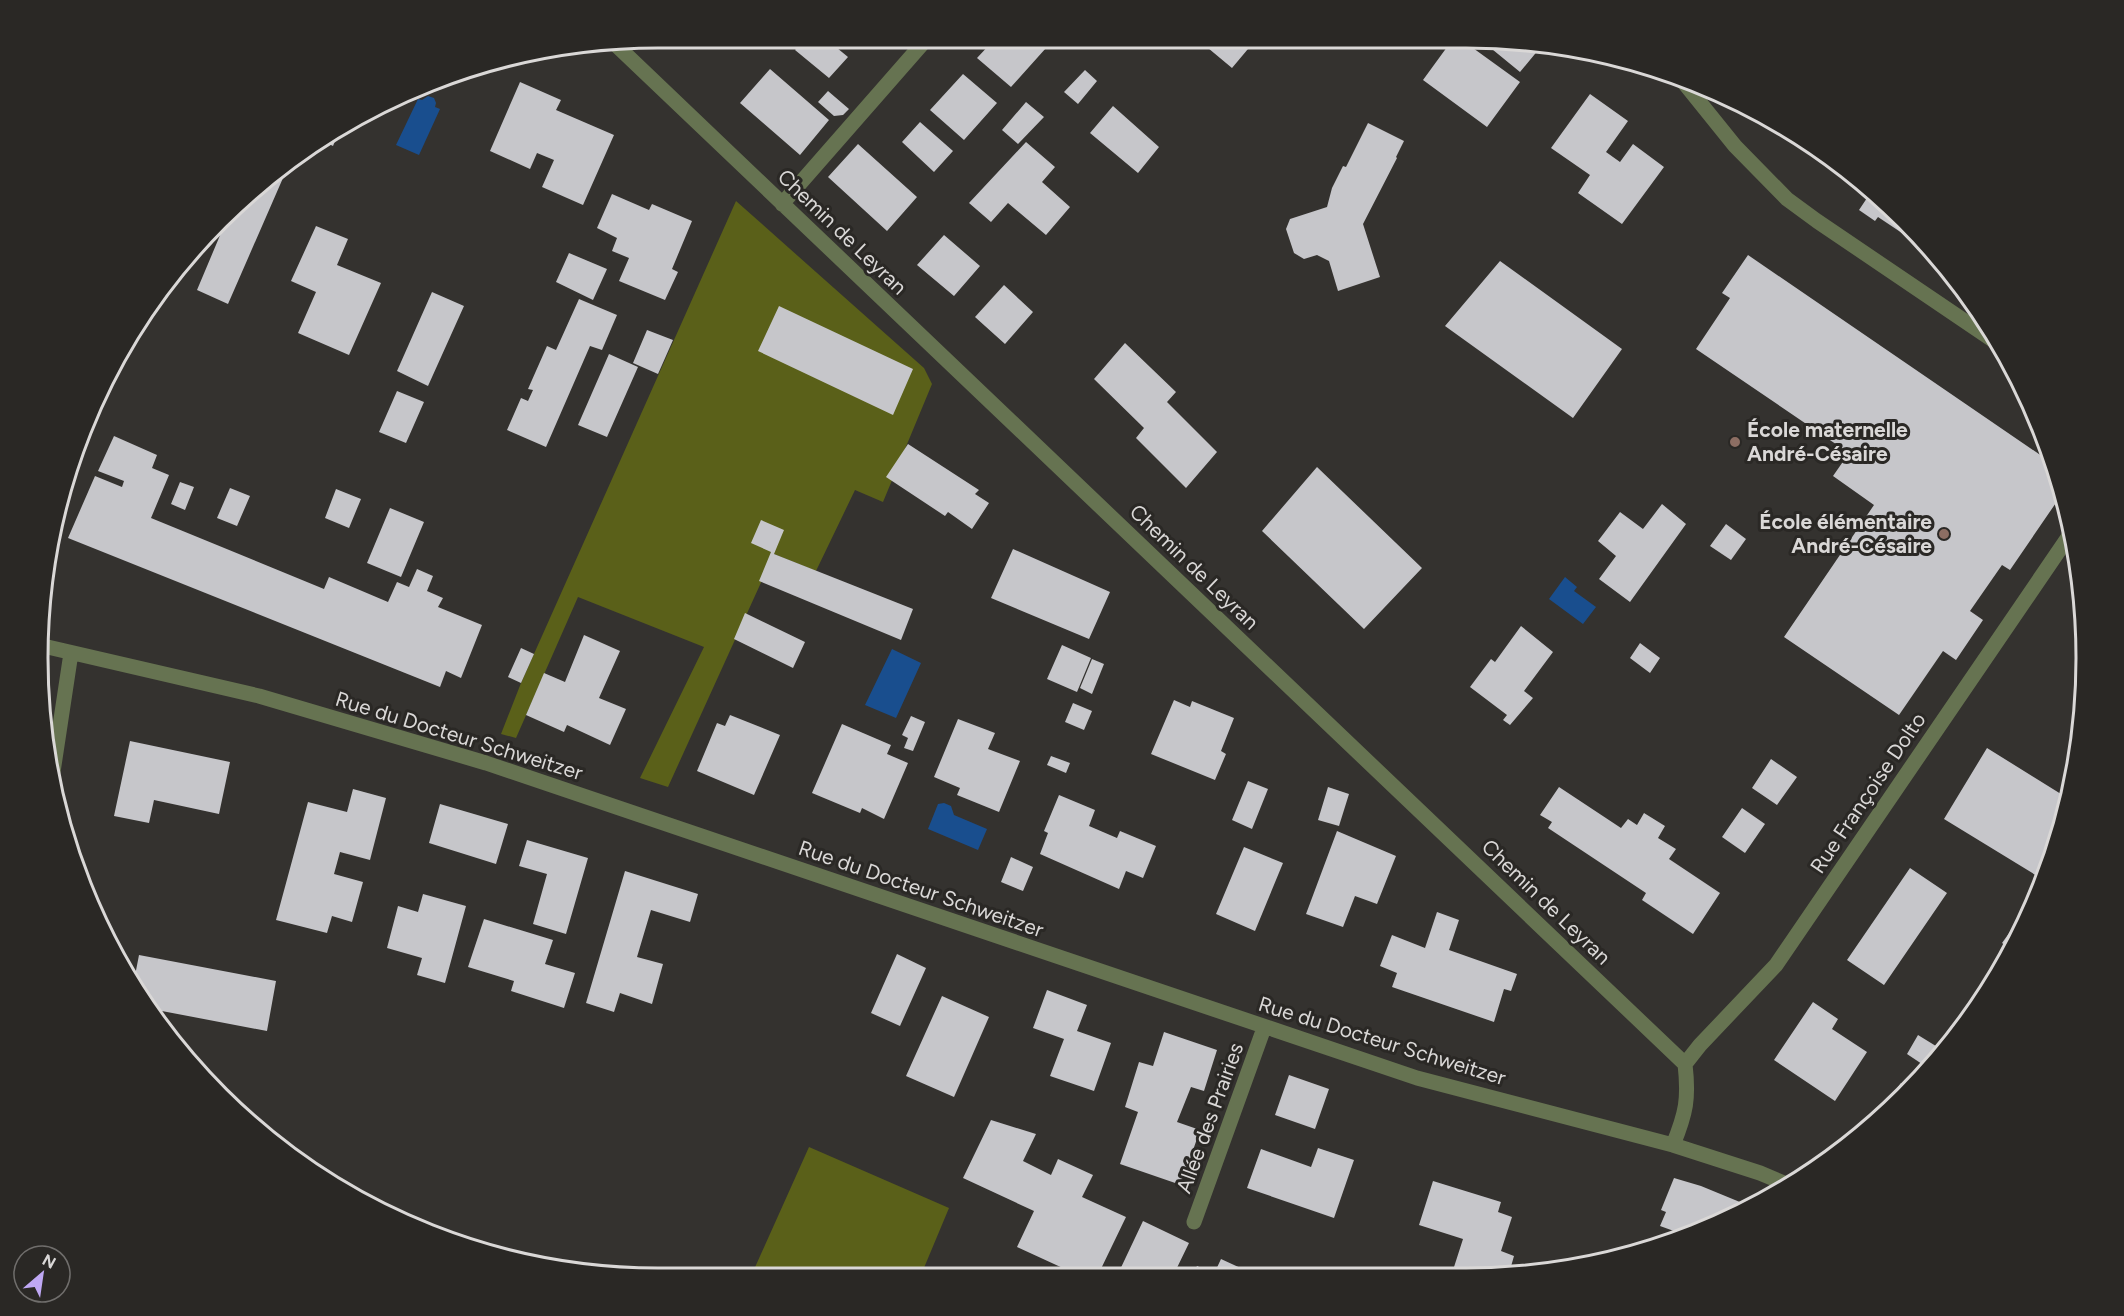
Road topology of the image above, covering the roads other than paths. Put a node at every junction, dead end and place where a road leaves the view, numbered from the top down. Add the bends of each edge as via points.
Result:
1 (919, 48) edge
2 (620, 49) edge
3 (1690, 91) edge
4 (783, 204) junction
5 (1981, 332) edge
6 (2065, 542) edge
7 (48, 647) edge
8 (71, 653) junction
9 (55, 751) edge
10 (1264, 1028) junction
11 (1685, 1064) junction
12 (1673, 1145) junction
13 (1779, 1181) edge
14 (1194, 1222) dead end

1 - 4 street
2 - 4 street, Chemin de Leyran
3 - 5 street via 1735,146 1787,199
4 - 11 street, Chemin de Leyran
6 - 11 street, Rue Françoise Dolto via 1776,965
7 - 8 street, Rue du Docteur Schweitzer
8 - 9 street
8 - 10 street, Rue du Docteur Schweitzer via 259,696 486,763
10 - 12 street, Rue du Docteur Schweitzer via 1417,1078
10 - 14 street, Allée des Prairies
11 - 12 street via 1688,1091
12 - 13 street, Rue du Docteur Schweitzer

